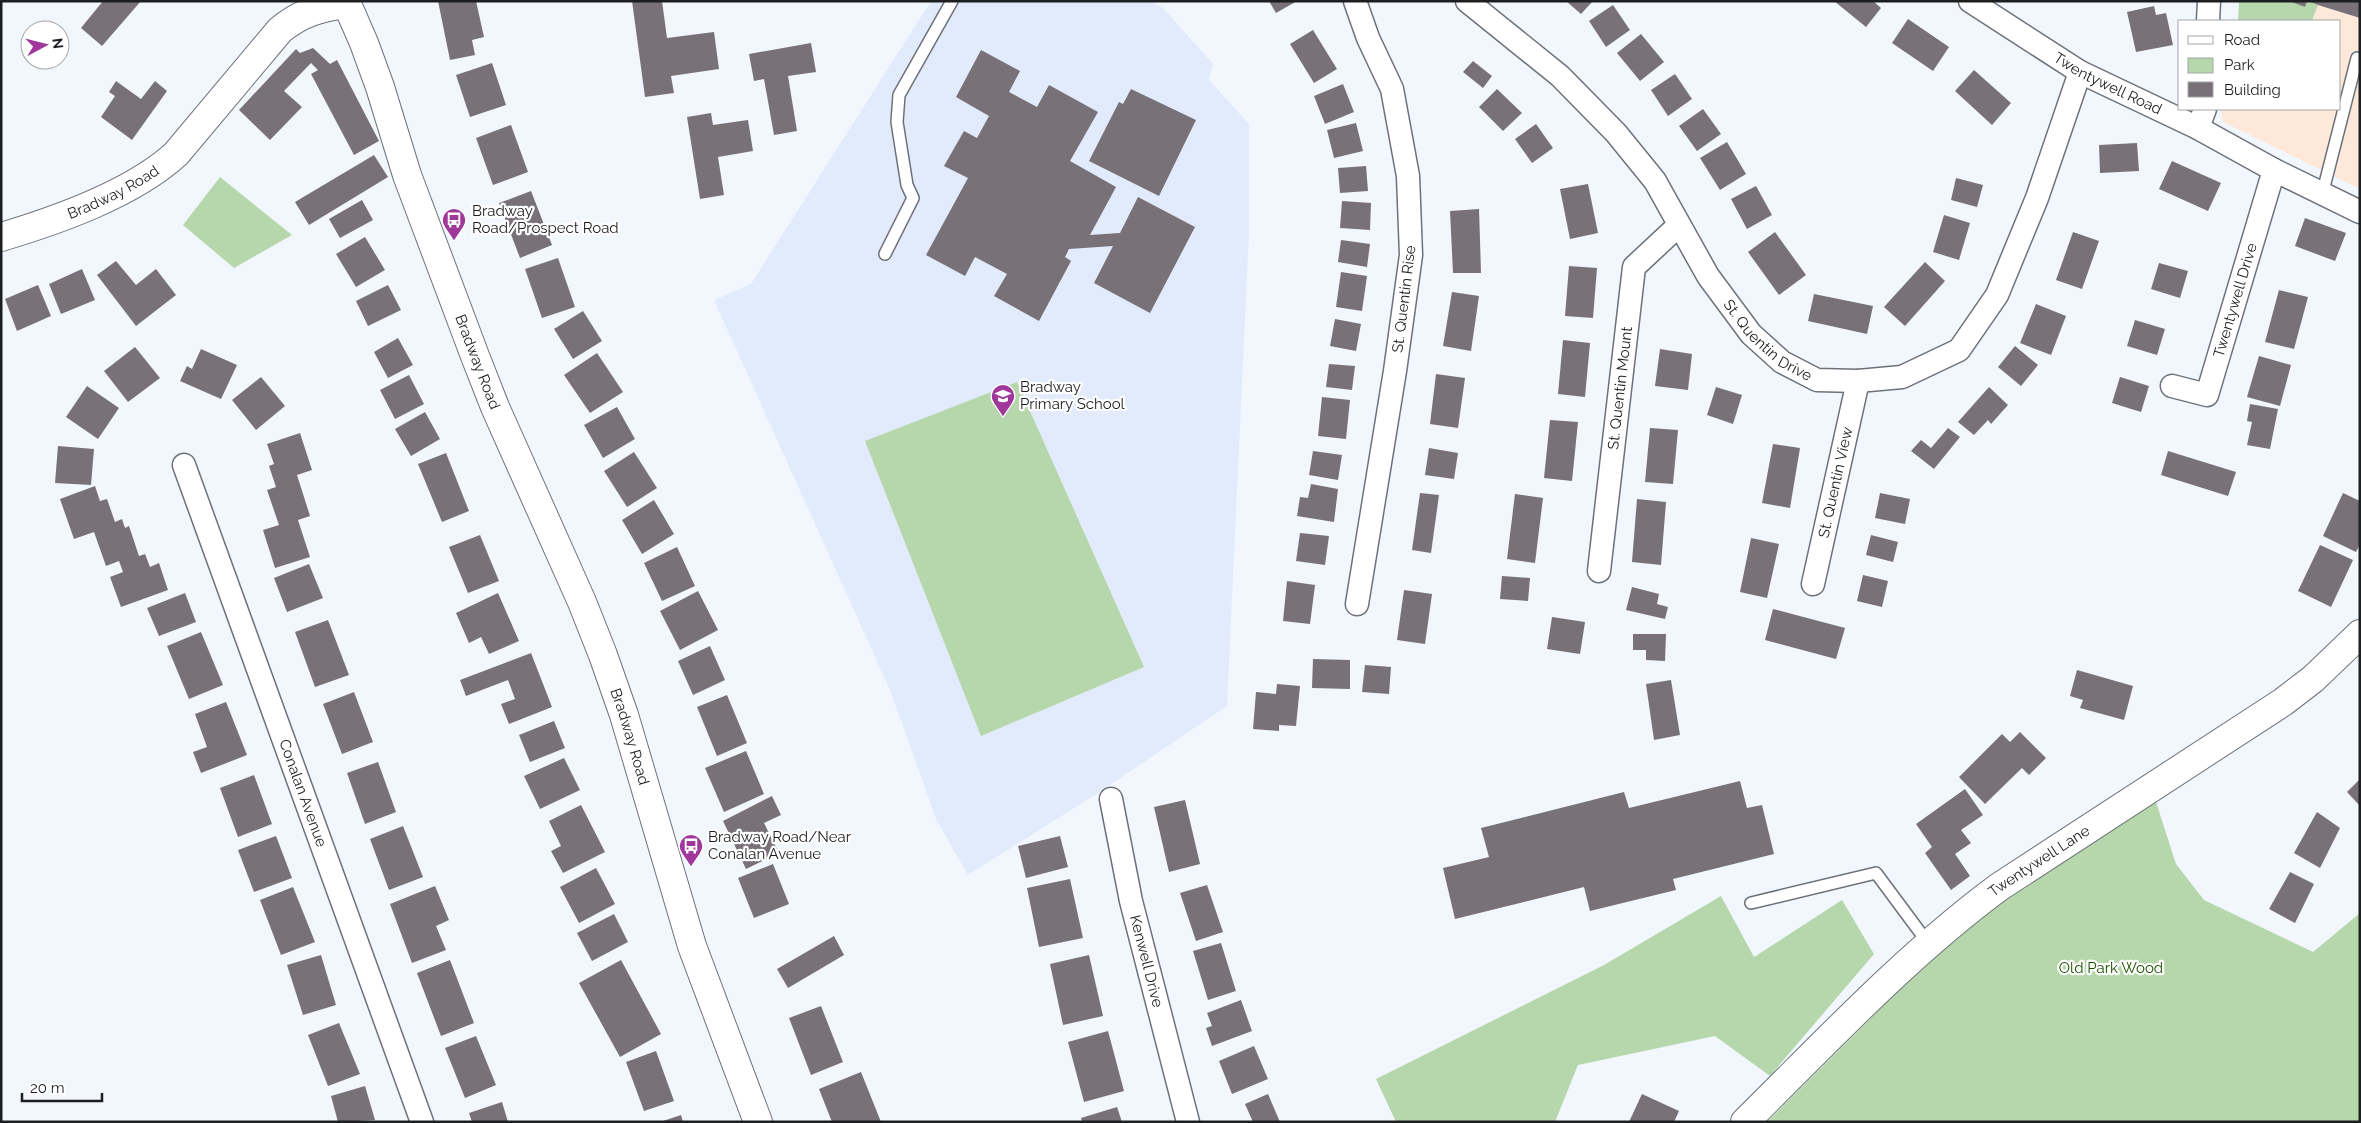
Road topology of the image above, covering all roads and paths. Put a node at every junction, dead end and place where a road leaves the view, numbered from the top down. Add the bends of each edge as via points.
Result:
1 (952, 1) edge
2 (1355, 1) edge
3 (1468, 1) edge
4 (2209, 1) edge
5 (347, 3) edge
6 (1979, 4) edge
7 (2208, 20) edge
8 (2357, 58) dead end
9 (2080, 72) junction
10 (2178, 110) edge
11 (2179, 110) edge
12 (2202, 119) edge
13 (2274, 170) junction
14 (2322, 195) junction
15 (2360, 212) edge
16 (1678, 226) junction
17 (1, 237) edge
18 (885, 254) dead end
19 (1858, 381) junction
20 (2172, 386) dead end
21 (184, 465) dead end
22 (1599, 571) dead end
23 (1812, 584) dead end
24 (1357, 604) dead end
25 (2360, 634) edge
26 (1110, 799) dead end
27 (1751, 903) dead end
28 (1928, 943) junction
29 (422, 1122) edge
30 (758, 1122) edge
31 (1188, 1122) edge
32 (1745, 1122) edge

1 - 18 lane via 899,95 897,122 907,185 913,198
2 - 24 street, St. Quentin Rise via 1392,89 1408,176 1412,255
3 - 16 street, St. Quentin Drive via 1560,76 1616,133 1655,181
4 - 7 street
5 - 17 main road, Bradway Road via 318,8 293,19 280,30 176,154 157,171 52,222
5 - 30 main road, Bradway Road via 380,87 407,175 488,390 603,655 624,715 692,946
6 - 9 street, Twentywell Road
8 - 14 lane
9 - 10 street, Twentywell Road
9 - 19 street, St. Quentin Drive via 2037,198 1997,295 1959,350 1902,377
11 - 12 street, Twentywell Road
12 - 13 street, Twentywell Road
13 - 14 street, Twentywell Road
13 - 20 street, Twentywell Drive via 2207,395
14 - 15 street, Twentywell Road
16 - 19 street, St. Quentin Drive via 1708,276 1751,334 1782,362 1817,380
16 - 22 street, St. Quentin Mount via 1634,267
19 - 23 street, St. Quentin View
21 - 29 street, Conalan Avenue
25 - 28 main road, Twentywell Lane via 2313,679 2283,702 1999,887
26 - 31 street, Kenwell Drive via 1131,901
27 - 28 lane via 1876,873
28 - 32 main road, Twentywell Lane

